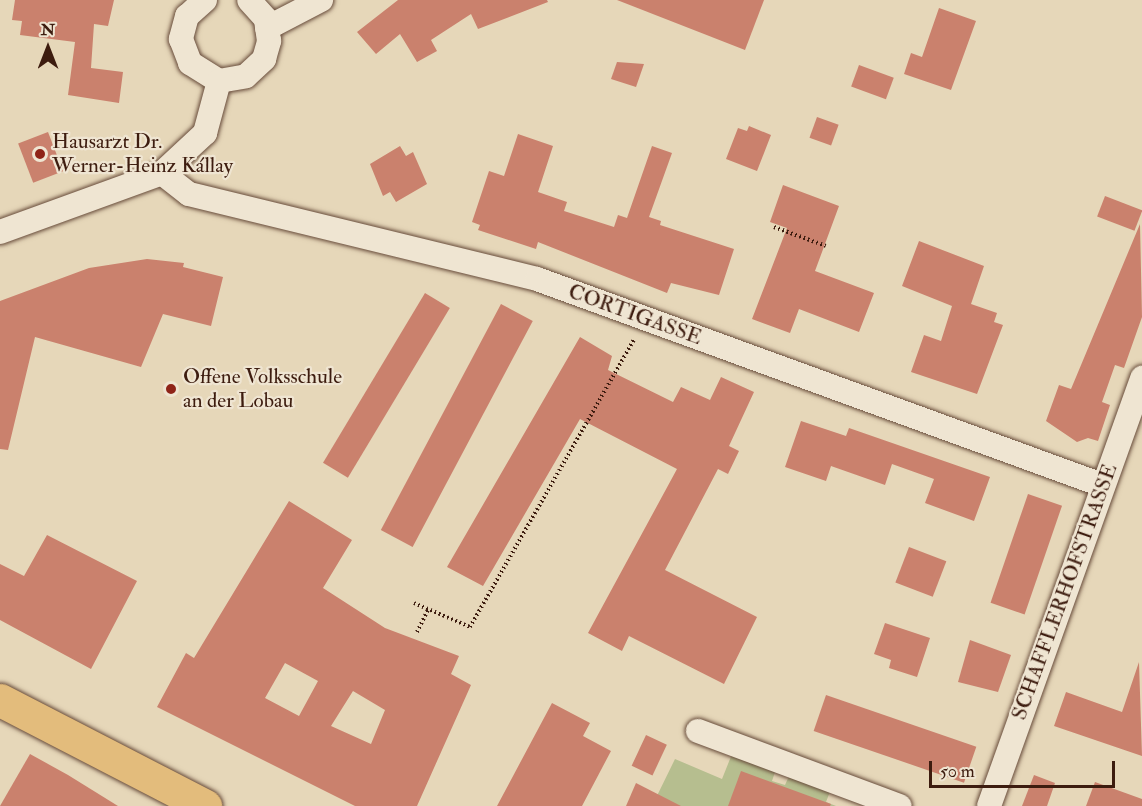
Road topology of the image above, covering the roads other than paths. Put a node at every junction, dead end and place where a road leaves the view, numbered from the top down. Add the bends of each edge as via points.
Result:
1 (321, 0) edge
2 (196, 1) edge
3 (260, 2) edge
4 (267, 28) junction
5 (219, 81) junction
6 (162, 173) junction
7 (0, 232) edge
8 (1142, 378) edge
9 (1102, 485) junction
10 (0, 700) edge
11 (698, 731) dead end
12 (205, 806) edge
13 (900, 806) edge
14 (989, 806) edge

1 - 4 street via 315,7
2 - 5 street via 181,39 190,63
3 - 4 street
4 - 5 street via 269,41 264,59 246,76
5 - 6 street via 205,133
6 - 7 street
6 - 9 street, CORTIGASSE via 189,194 537,279
8 - 9 street, SCHAFFLERHOFSTRASSE
9 - 14 street, SCHAFFLERHOFSTRASSE
10 - 12 main road
11 - 13 street

